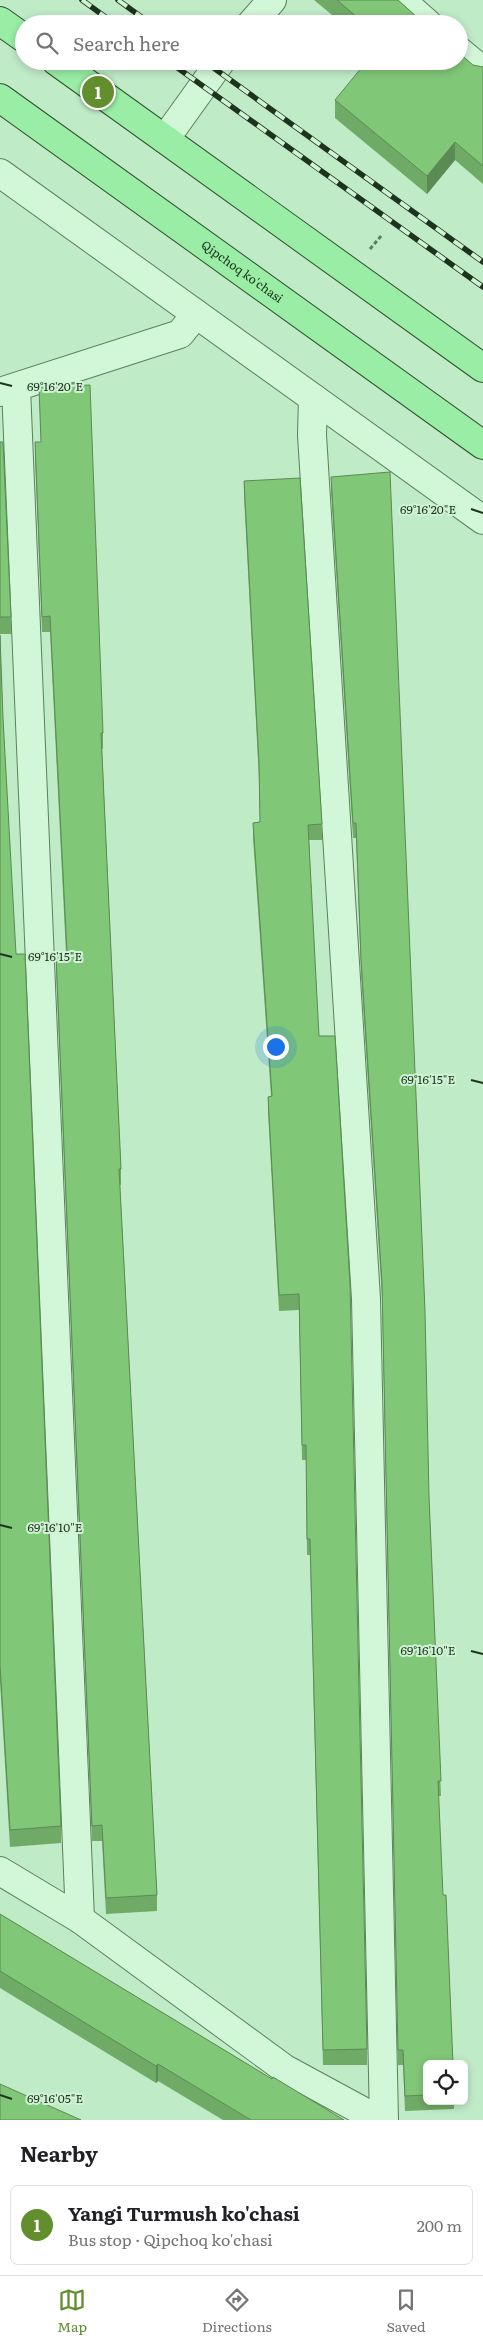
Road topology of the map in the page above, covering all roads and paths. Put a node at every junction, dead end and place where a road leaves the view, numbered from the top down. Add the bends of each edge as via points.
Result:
1 (272, 0) edge
2 (401, 0) edge
3 (259, 15) edge
4 (418, 15) edge
5 (0, 21) edge
6 (15, 32) edge
7 (468, 59) edge
8 (69, 70) edge
9 (215, 70) edge
10 (483, 72) edge
11 (0, 98) edge
12 (165, 139) junction
13 (0, 173) edge
14 (196, 314) junction
15 (483, 368) edge
16 (8, 390) edge
17 (313, 398) junction
18 (483, 445) edge
19 (483, 520) edge
20 (0, 1871) edge
21 (80, 1919) junction
22 (379, 2120) edge
23 (384, 2120) edge

1 - 3 street
2 - 4 street
5 - 6 main road
7 - 10 street
8 - 12 main road
9 - 12 street
11 - 18 main road, Qipchoq ko'chasi
12 - 15 main road
13 - 14 street
14 - 16 street via 180,334
14 - 17 street
16 - 21 street
17 - 19 street
17 - 23 street via 312,435 366,1299
20 - 21 street
21 - 22 street via 285,2069

